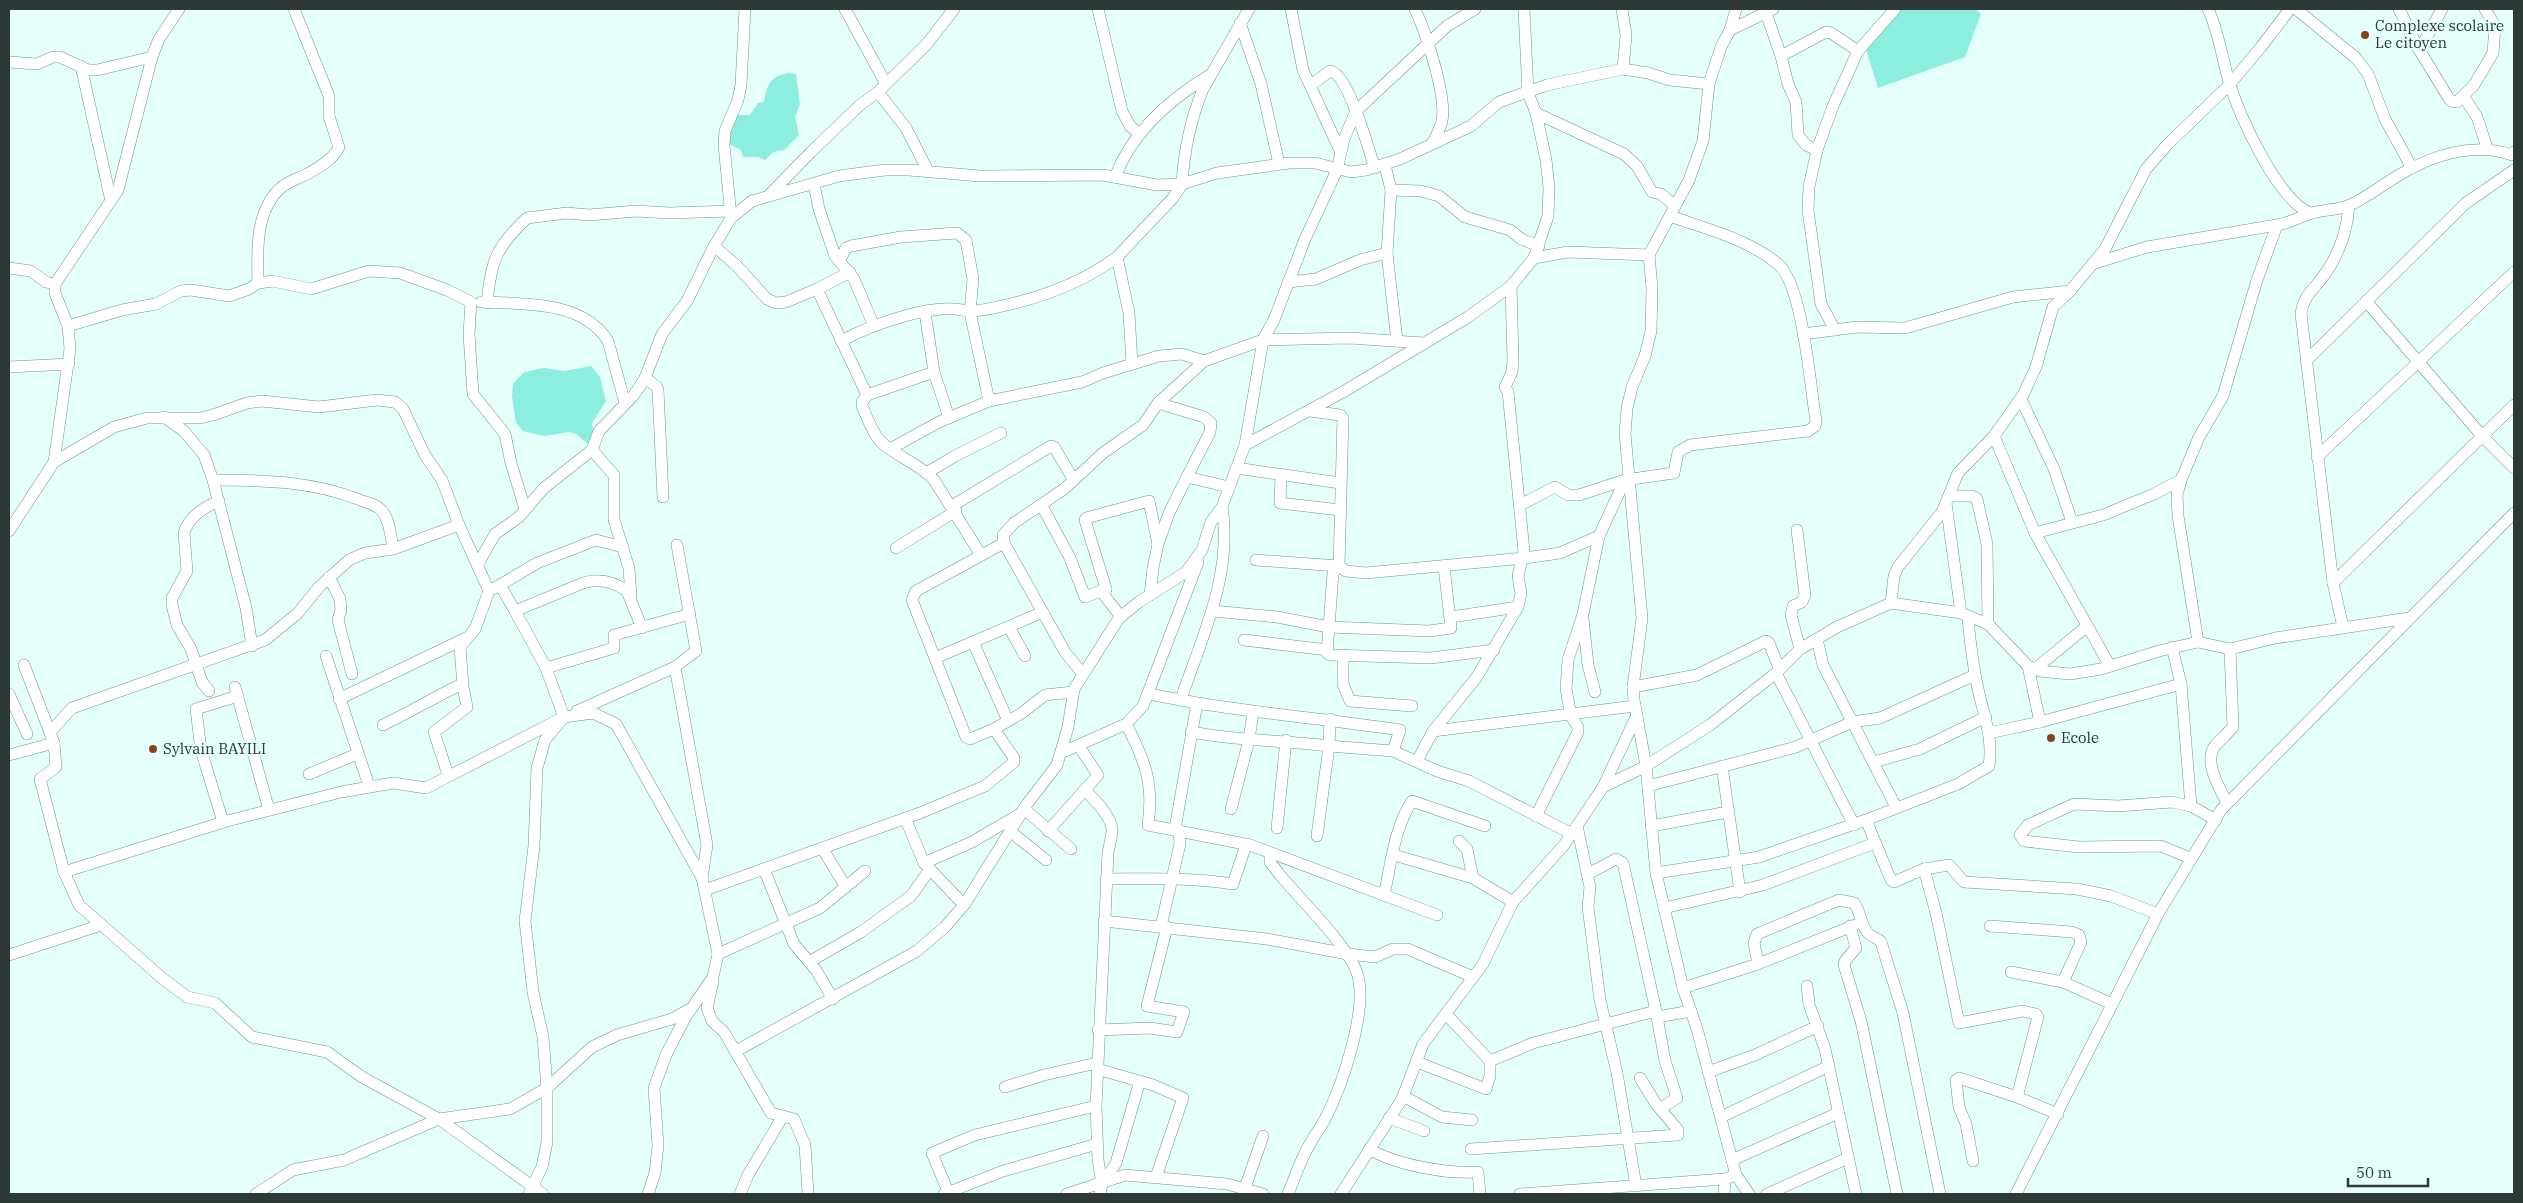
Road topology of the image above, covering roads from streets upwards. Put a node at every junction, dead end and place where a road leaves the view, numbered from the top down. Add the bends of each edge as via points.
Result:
1 (179, 9) edge
2 (294, 9) edge
3 (745, 9) edge
4 (845, 9) edge
5 (954, 9) edge
6 (1098, 9) edge
7 (1248, 9) edge
8 (1291, 9) edge
9 (1415, 9) edge
10 (1461, 9) edge
11 (1475, 9) edge
12 (1524, 9) edge
13 (1622, 9) edge
14 (1736, 9) edge
15 (1895, 9) edge
16 (2208, 9) edge
17 (2290, 9) edge
18 (2296, 9) edge
19 (2399, 9) edge
20 (2442, 9) edge
21 (2485, 9) edge
22 (1770, 11) edge
23 (1240, 23) junction
24 (1447, 26) junction
25 (1730, 30) junction
26 (1428, 44) junction
27 (2418, 48) junction
28 (1858, 51) junction
29 (1781, 56) junction
30 (152, 57) junction
31 (9, 62) edge
32 (81, 66) junction
33 (1624, 69) junction
34 (1212, 74) junction
35 (1709, 84) junction
36 (2230, 84) junction
37 (1311, 86) junction
38 (882, 88) junction
39 (1528, 93) junction
40 (2464, 96) junction
41 (1356, 111) junction
42 (1536, 113) junction
43 (1140, 134) junction
44 (1433, 143) junction
45 (2487, 148) junction
46 (1817, 150) junction
47 (1341, 153) junction
48 (2514, 154) edge
49 (1279, 164) junction
50 (1380, 166) junction
51 (2412, 168) junction
52 (1337, 170) junction
53 (2514, 170) edge
54 (928, 171) junction
55 (1115, 177) junction
56 (814, 184) junction
57 (1182, 184) junction
58 (1391, 190) junction
59 (769, 195) junction
60 (111, 201) junction
61 (2349, 206) junction
62 (1672, 211) junction
63 (731, 214) junction
64 (2310, 214) junction
65 (2277, 225) junction
66 (714, 246) junction
67 (1539, 246) junction
68 (1387, 253) junction
69 (1649, 255) junction
70 (1117, 256) junction
71 (1534, 258) junction
72 (840, 260) junction
73 (2092, 264) junction
74 (9, 268) edge
75 (850, 272) junction
76 (2514, 272) edge
77 (1288, 282) junction
78 (258, 283) junction
79 (55, 284) junction
80 (1511, 286) junction
81 (817, 289) junction
82 (2070, 291) junction
83 (2366, 301) junction
84 (471, 302) junction
85 (487, 303) junction
86 (925, 312) junction
87 (970, 312) junction
88 (68, 326) junction
89 (874, 326) junction
90 (1835, 330) junction
91 (1803, 334) junction
92 (1263, 340) junction
93 (841, 341) junction
94 (1397, 341) junction
95 (1423, 343) junction
96 (1204, 361) junction
97 (2306, 361) junction
98 (2419, 362) junction
99 (68, 364) junction
100 (1132, 364) junction
101 (9, 367) edge
102 (934, 372) junction
103 (645, 378) junction
104 (867, 395) junction
105 (2021, 399) junction
106 (989, 401) junction
107 (625, 403) junction
108 (1158, 403) junction
109 (2514, 405) edge
110 (1310, 411) junction
111 (164, 417) junction
112 (949, 418) junction
113 (1001, 433) dead end
114 (1994, 436) junction
115 (2482, 437) junction
116 (1245, 445) junction
117 (890, 449) junction
118 (592, 450) junction
119 (2317, 457) junction
120 (54, 462) junction
121 (1236, 468) junction
122 (2514, 468) edge
123 (928, 472) junction
124 (1281, 476) junction
125 (1187, 477) junction
126 (1073, 479) junction
127 (1626, 479) junction
128 (213, 480) junction
129 (2181, 480) junction
130 (1340, 483) junction
131 (1228, 487) junction
132 (663, 497) dead end
133 (1948, 499) junction
134 (219, 501) junction
135 (1520, 505) junction
136 (1042, 506) junction
137 (1222, 507) junction
138 (954, 508) junction
139 (526, 509) junction
140 (1340, 510) junction
141 (2514, 513) edge
142 (2072, 522) junction
143 (459, 525) junction
144 (1797, 530) dead end
145 (9, 531) edge
146 (2035, 533) junction
147 (1599, 536) junction
148 (1004, 543) junction
149 (1158, 544) junction
150 (677, 545) dead end
151 (623, 547) junction
152 (896, 548) dead end
153 (393, 549) junction
154 (1202, 550) junction
155 (981, 554) junction
156 (1524, 558) junction
157 (1256, 560) dead end
158 (478, 564) junction
159 (1339, 566) junction
160 (1444, 567) junction
161 (329, 577) junction
162 (2334, 583) junction
163 (500, 585) junction
164 (1106, 589) junction
165 (489, 591) junction
166 (1150, 595) junction
167 (632, 600) junction
168 (1891, 603) junction
169 (1518, 607) junction
170 (515, 611) junction
171 (1212, 611) junction
172 (1043, 612) junction
173 (690, 614) junction
174 (1582, 614) junction
175 (1965, 615) junction
176 (1120, 617) junction
177 (1451, 617) junction
178 (2409, 618) junction
179 (1988, 624) junction
180 (1010, 626) junction
181 (1329, 627) junction
182 (2086, 627) junction
183 (2343, 627) junction
184 (642, 628) junction
185 (469, 636) junction
186 (1817, 639) junction
187 (1244, 640) dead end
188 (973, 642) junction
189 (2198, 642) junction
190 (252, 646) junction
191 (2172, 648) junction
192 (1800, 649) junction
193 (1328, 650) junction
194 (1494, 650) junction
195 (2230, 650) junction
196 (1344, 655) junction
197 (326, 656) dead end
198 (1025, 656) dead end
199 (935, 658) junction
200 (24, 665) dead end
201 (197, 665) junction
202 (2110, 666) junction
203 (675, 667) junction
204 (546, 668) junction
205 (2031, 668) junction
206 (1778, 671) junction
207 (352, 674) dead end
208 (1083, 674) junction
209 (1976, 675) junction
210 (462, 684) junction
211 (2182, 684) junction
212 (1633, 688) junction
213 (209, 691) dead end
214 (1073, 692) junction
215 (1595, 692) dead end
216 (9, 694) edge
217 (1149, 694) junction
218 (340, 699) junction
219 (1181, 699) junction
220 (1197, 703) junction
221 (1412, 706) dead end
222 (1636, 711) junction
223 (1253, 712) junction
224 (1571, 716) junction
225 (564, 717) junction
226 (1986, 717) junction
227 (1330, 719) junction
228 (1008, 721) junction
229 (1852, 722) junction
230 (2040, 722) junction
231 (1126, 724) junction
232 (383, 725) dead end
233 (53, 729) dead end
234 (994, 729) junction
235 (1433, 731) junction
236 (1191, 732) junction
237 (1989, 733) junction
238 (27, 734) dead end
239 (1249, 740) junction
240 (1286, 740) junction
241 (1811, 740) junction
242 (54, 743) junction
243 (1078, 746) junction
244 (1329, 746) junction
245 (1393, 751) junction
246 (1063, 752) junction
247 (357, 754) junction
248 (9, 755) edge
249 (1417, 761) junction
250 (1874, 762) junction
251 (1646, 766) junction
252 (1722, 766) junction
253 (309, 774) dead end
254 (448, 775) junction
255 (369, 786) junction
256 (1648, 786) junction
257 (1603, 787) junction
258 (1086, 790) junction
259 (2226, 803) junction
260 (2191, 806) junction
261 (1896, 807) junction
262 (1231, 809) dead end
263 (269, 810) junction
264 (1023, 811) junction
265 (1728, 812) junction
266 (1536, 816) junction
267 (905, 818) junction
268 (1866, 820) junction
269 (2216, 820) junction
270 (223, 822) junction
271 (1854, 825) junction
272 (1485, 826) dead end
273 (1651, 826) junction
274 (1277, 828) dead end
275 (1177, 830) junction
276 (1574, 830) junction
277 (1048, 831) junction
278 (1011, 832) junction
279 (1317, 836) dead end
280 (1459, 841) dead end
281 (1876, 843) junction
282 (1246, 845) junction
283 (822, 848) junction
284 (1071, 850) dead end
285 (1270, 853) junction
286 (1394, 855) junction
287 (2190, 858) junction
288 (1046, 860) dead end
289 (1735, 862) junction
290 (927, 866) junction
291 (764, 869) junction
292 (1924, 870) junction
293 (866, 871) dead end
294 (64, 872) junction
295 (1656, 873) junction
296 (1588, 874) junction
297 (702, 878) junction
298 (1170, 878) junction
299 (1473, 878) junction
300 (1106, 879) junction
301 (846, 887) junction
302 (705, 890) junction
303 (1740, 892) junction
304 (1384, 895) junction
305 (1513, 902) junction
306 (964, 905) junction
307 (1664, 908) junction
308 (2158, 914) junction
309 (1438, 915) dead end
310 (1104, 921) junction
311 (1862, 923) junction
312 (101, 925) junction
313 (785, 925) junction
314 (1164, 926) junction
315 (1850, 926) junction
316 (1990, 926) dead end
317 (718, 954) junction
318 (1348, 954) junction
319 (9, 955) edge
320 (809, 962) junction
321 (1758, 964) junction
322 (2011, 972) dead end
323 (713, 977) junction
324 (1472, 978) junction
325 (2063, 982) junction
326 (1807, 986) dead end
327 (1683, 988) junction
328 (833, 999) junction
329 (2112, 1004) junction
330 (690, 1009) junction
331 (1691, 1011) junction
332 (1446, 1014) junction
333 (1657, 1014) junction
334 (1605, 1024) junction
335 (1818, 1026) junction
336 (1098, 1030) junction
337 (736, 1051) junction
338 (1490, 1061) junction
339 (1417, 1062) junction
340 (1097, 1066) junction
341 (1829, 1066) junction
342 (1708, 1072) junction
343 (1640, 1078) dead end
344 (1140, 1080) junction
345 (1005, 1086) dead end
346 (547, 1088) junction
347 (1403, 1096) junction
348 (2017, 1097) junction
349 (1096, 1106) junction
350 (1661, 1108) junction
351 (1838, 1114) junction
352 (2058, 1114) junction
353 (783, 1116) junction
354 (1721, 1117) junction
355 (1389, 1118) junction
356 (439, 1119) junction
357 (1472, 1120) dead end
358 (1424, 1131) dead end
359 (1263, 1136) dead end
360 (1628, 1138) junction
361 (1097, 1144) junction
362 (1369, 1149) junction
363 (1471, 1149) dead end
364 (1848, 1158) junction
365 (1732, 1160) junction
366 (1973, 1161) dead end
367 (748, 1175) junction
368 (1156, 1177) junction
369 (1730, 1177) junction
370 (1636, 1186) junction
371 (1245, 1188) junction
372 (1101, 1189) edge
373 (531, 1190) edge
374 (256, 1194) edge
375 (543, 1194) edge
376 (648, 1194) edge
377 (733, 1194) edge
378 (740, 1194) edge
379 (808, 1194) edge
380 (947, 1194) edge
381 (1067, 1194) edge
382 (1263, 1194) edge
383 (1288, 1194) edge
384 (1341, 1194) edge
385 (1480, 1194) edge
386 (1520, 1194) edge
387 (1724, 1194) edge
388 (1750, 1194) edge
389 (1767, 1194) edge
390 (1856, 1194) edge
391 (1897, 1194) edge
392 (1940, 1194) edge
393 (2016, 1194) edge

1 - 30 street via 159,39
2 - 78 street via 330,96 329,116 339,147 336,153 313,170 284,186 266,207 257,255
3 - 63 street via 741,85 725,131 724,145
4 - 38 street
5 - 38 street via 926,45
6 - 43 street via 1122,111 1130,126
7 - 23 street
8 - 37 street via 1302,62
9 - 26 street
10 - 24 street
11 - 24 street
12 - 39 street
13 - 33 street via 1626,35
14 - 25 street
15 - 28 street
16 - 36 street
17 - 36 street
18 - 51 street via 2362,66 2372,82 2396,142
19 - 27 street
20 - 27 street
21 - 40 street via 2494,26 2493,53 2481,76
22 - 25 street
22 - 29 street
23 - 34 street
23 - 49 street via 1261,84
24 - 26 street
25 - 35 street
26 - 41 street
26 - 44 street via 1435,65 1442,115
27 - 40 street via 2451,101 2457,102
28 - 29 street via 1826,32
28 - 46 street
29 - 46 street via 1796,102 1798,135 1806,146
30 - 32 street via 97,70
30 - 60 street via 122,179
31 - 32 street via 37,64 56,56
32 - 60 street
33 - 35 street via 1670,80
33 - 39 street via 1547,85
34 - 43 street via 1182,92
34 - 57 street via 1188,128
35 - 62 street via 1704,141 1689,180
36 - 64 street via 2249,132 2281,188 2293,203
36 - 73 street via 2146,170 2104,249
37 - 41 street via 1333,72 1340,77
37 - 47 street
38 - 54 street
38 - 59 street via 860,105
39 - 42 street
39 - 44 street via 1499,102 1470,126
40 - 45 street via 2477,117
41 - 47 street
41 - 50 street
42 - 62 street via 1624,154 1638,166 1652,192 1667,198
42 - 67 street via 1546,160 1549,195 1548,216
43 - 55 street via 1125,153
44 - 50 street
45 - 48 street
45 - 51 street via 2451,153
46 - 90 street via 1809,186 1808,210 1821,304
47 - 52 street
49 - 52 street via 1315,163
49 - 57 street via 1217,173
50 - 52 street via 1351,172
50 - 58 street
51 - 61 street
52 - 77 street
53 - 83 street via 2466,203
54 - 55 street via 980,176
54 - 56 street via 885,170 838,176
55 - 57 street via 1157,185
56 - 59 street
56 - 72 street via 826,233 835,256
57 - 70 street via 1173,198
58 - 67 street via 1421,191 1439,196 1465,217 1510,230 1521,239
58 - 68 street
59 - 63 street
60 - 79 street
61 - 64 street
61 - 97 street via 2348,227 2332,264 2302,301
62 - 69 street
62 - 91 street via 1755,249 1778,264 1789,277
63 - 66 street
63 - 85 street via 636,211 528,218 495,257
64 - 65 street
65 - 73 street via 2147,247
65 - 129 street via 2257,280 2223,396 2199,437
66 - 81 street via 738,266 767,299 786,302
66 - 103 street via 688,301 662,334
67 - 71 street
68 - 77 street via 1360,260 1316,279
68 - 94 street
69 - 71 street via 1568,252
69 - 127 street via 1651,331 1646,356 1632,387 1627,408
70 - 87 street via 1084,280 1010,306
70 - 100 street via 1129,313
71 - 80 street
72 - 75 street
72 - 87 street via 846,248 851,246 920,235 957,233 966,240 973,279
73 - 82 street
74 - 79 street via 31,270 46,282
75 - 81 street
75 - 89 street
76 - 98 street
77 - 92 street
78 - 84 street via 273,281 311,289 369,271 388,270 430,283
78 - 88 street via 229,296 181,291 156,304
79 - 88 street via 55,293
80 - 95 street via 1468,317
80 - 135 street via 1514,360 1505,387
81 - 93 street
82 - 90 street via 2013,297 1905,328
82 - 105 street via 2053,307 2036,367
83 - 97 street
83 - 98 street
84 - 85 street
84 - 139 street via 469,334 473,394 506,434 511,463
85 - 107 street via 547,307 584,320 597,329 608,341
86 - 87 street via 957,309
86 - 89 street
86 - 102 street
87 - 106 street
88 - 99 street
89 - 93 street
90 - 91 street
91 - 127 street via 1816,421 1812,429 1690,445 1678,452 1674,473
92 - 94 street via 1350,338
92 - 96 street
92 - 116 street
93 - 104 street
94 - 95 street
95 - 110 street
96 - 100 street via 1170,354
96 - 108 street
97 - 119 street
98 - 115 street
98 - 119 street
99 - 101 street
99 - 120 street
100 - 106 street via 1082,382
102 - 104 street
102 - 112 street
103 - 107 street
103 - 132 street via 658,390
104 - 117 street via 862,406 876,435
105 - 114 street
105 - 142 street via 2054,469
106 - 112 street
107 - 118 street via 599,431
108 - 125 street via 1204,417 1211,423 1210,432
108 - 126 street via 1143,425 1102,453
109 - 115 street
110 - 116 street
110 - 130 street via 1340,414 1343,418
111 - 120 street via 114,427
111 - 128 street via 184,430 204,455
111 - 143 street via 200,418 240,404 262,401 319,407 377,400 395,402 404,409 425,455 442,480
112 - 117 street
113 - 123 street
114 - 133 street via 1958,473
114 - 146 street
115 - 122 street
115 - 162 street
116 - 121 street
117 - 123 street
118 - 139 street via 544,488
118 - 151 street via 614,475 614,520
119 - 162 street
120 - 145 street
121 - 124 street
121 - 131 street
123 - 138 street
124 - 130 street
124 - 140 street via 1280,503
125 - 131 street
125 - 149 street
126 - 136 street
126 - 138 street via 1051,446
127 - 135 street via 1579,495 1568,495 1555,487
127 - 147 street
127 - 212 street via 1642,618
128 - 134 street
128 - 153 street via 266,479 309,484 340,492 383,512
129 - 142 street via 2129,505
129 - 189 street via 2177,506
130 - 140 street
131 - 137 street
133 - 168 street via 1937,519 1898,567
133 - 175 street
133 - 179 street via 1972,496 1977,499 1987,544
134 - 190 street via 246,608
134 - 201 street via 200,510 186,528 187,572 172,598 177,625
135 - 156 street
136 - 148 street via 1014,523 1003,536
136 - 164 street via 1070,558 1085,597
137 - 154 street via 1211,522
137 - 171 street via 1226,532
138 - 152 street
138 - 155 street
139 - 158 street via 495,534
140 - 159 street
141 - 178 street
142 - 146 street
143 - 153 street
143 - 158 street
144 - 192 street via 1805,595 1802,602 1793,606 1791,615
146 - 182 street via 2046,548
147 - 156 street via 1560,553
147 - 174 street
148 - 155 street
148 - 172 street
149 - 164 street via 1149,501 1086,518
149 - 166 street
150 - 173 street
151 - 163 street via 596,540 538,563
151 - 167 street
153 - 161 street via 366,553 348,560
154 - 166 street via 1186,572
154 - 217 street
155 - 199 street via 912,595
156 - 160 street
156 - 169 street via 1518,576
157 - 159 street
158 - 165 street
159 - 160 street via 1346,571 1366,573
159 - 181 street via 1333,573
160 - 177 street
161 - 190 street via 298,613 279,630
161 - 207 street via 340,599 338,620
162 - 183 street
163 - 165 street
163 - 170 street
164 - 176 street via 1104,595
165 - 185 street via 475,629
166 - 176 street
167 - 170 street via 628,591 621,587 594,580 548,595
167 - 184 street
168 - 175 street
168 - 186 street
169 - 177 street
169 - 194 street
170 - 204 street
171 - 181 street via 1277,617
171 - 219 street
172 - 180 street
172 - 208 street via 1065,652
173 - 184 street
173 - 203 street via 696,651
174 - 215 street
174 - 224 street via 1568,660 1566,689
175 - 179 street
175 - 209 street
176 - 208 street
177 - 181 street via 1450,628 1429,631
178 - 183 street
178 - 259 street
179 - 205 street
180 - 188 street
180 - 198 street
181 - 193 street
182 - 202 street
182 - 205 street
183 - 195 street via 2275,638
184 - 204 street via 614,635 614,648
185 - 210 street via 460,647
185 - 218 street
186 - 192 street
186 - 229 street via 1823,665
187 - 193 street
188 - 199 street
188 - 228 street
189 - 191 street
189 - 195 street
190 - 201 street
191 - 202 street
191 - 211 street
192 - 206 street
193 - 196 street via 1330,655
194 - 196 street via 1431,658
194 - 235 street
195 - 259 street via 2233,727 2211,755 2214,774
196 - 221 street via 1343,684 1350,701
197 - 218 street
199 - 234 street via 967,739
200 - 242 street
201 - 213 street via 202,682
201 - 233 street via 72,708
202 - 205 street via 2070,674
203 - 225 street
203 - 297 street via 707,845
204 - 225 street
205 - 230 street
206 - 212 street via 1766,641 1697,675
206 - 241 street
206 - 251 street via 1710,725
208 - 214 street
209 - 226 street
209 - 229 street via 1880,718
210 - 232 street
210 - 254 street via 467,706 434,732
211 - 230 street
211 - 260 street
212 - 222 street
214 - 228 street via 1045,696
214 - 246 street
216 - 238 street
217 - 219 street
217 - 231 street via 1137,714
218 - 247 street
219 - 220 street
220 - 223 street
220 - 236 street
222 - 224 street
222 - 251 street
222 - 257 street
223 - 227 street
223 - 239 street
224 - 235 street
224 - 266 street via 1578,732
225 - 254 street
225 - 297 street via 593,712 616,724
225 - 346 street via 545,740 537,768 534,846 525,921 533,992 543,1037
226 - 237 street
226 - 250 street via 1920,749
227 - 244 street
227 - 245 street via 1400,730
228 - 234 street
229 - 241 street
229 - 250 street
230 - 237 street
231 - 243 street
231 - 275 street via 1149,777 1148,825
234 - 267 street via 1014,756 1014,762 985,786
235 - 249 street
236 - 239 street
236 - 275 street
237 - 261 street via 1991,752 1988,766 1958,784
239 - 240 street
239 - 262 street
240 - 244 street
240 - 274 street
241 - 252 street via 1774,754
241 - 271 street
242 - 248 street
242 - 294 street via 56,766 40,779
243 - 246 street
243 - 258 street via 1098,775
244 - 245 street
244 - 279 street
245 - 249 street
246 - 264 street via 1058,765
247 - 253 street
247 - 255 street
249 - 266 street via 1437,771 1469,780
250 - 261 street
251 - 256 street
251 - 257 street
252 - 256 street
252 - 265 street
254 - 255 street via 426,788 393,783
255 - 263 street
256 - 273 street
257 - 276 street
258 - 277 street
258 - 300 street via 1111,825
259 - 269 street
260 - 269 street
260 - 287 street via 2172,802 2118,806 2074,804 2028,825 2020,835 2024,841 2079,846 2161,846
261 - 268 street
263 - 270 street
263 - 270 street via 236,691 196,709 201,750
264 - 277 street
264 - 278 street
264 - 290 street
265 - 273 street
265 - 289 street
266 - 276 street
267 - 283 street
267 - 290 street
268 - 271 street
268 - 281 street
269 - 287 street
270 - 294 street
271 - 289 street
272 - 286 street via 1412,801 1406,810
273 - 295 street
275 - 282 street
275 - 298 street via 1180,844
276 - 296 street
276 - 305 street
277 - 284 street
278 - 288 street
278 - 306 street
280 - 299 street via 1467,848
281 - 292 street via 1890,880 1894,882
281 - 303 street
282 - 285 street
282 - 298 street via 1233,884
283 - 291 street
283 - 301 street
285 - 304 street
285 - 318 street via 1270,862 1280,875
286 - 299 street
286 - 304 street
287 - 308 street
289 - 295 street
289 - 303 street
290 - 306 street
290 - 320 street via 911,896 861,932
291 - 302 street
291 - 313 street
292 - 308 street via 1949,865 1964,882 2077,889 2112,896
292 - 348 street via 1959,1023 2023,1011 2038,1017
293 - 301 street
294 - 312 street via 79,905
295 - 307 street
296 - 333 street via 1616,859 1623,863
296 - 334 street via 1592,946
297 - 302 street
298 - 300 street
298 - 314 street
299 - 305 street
300 - 310 street
301 - 313 street via 820,908
302 - 317 street
303 - 307 street
304 - 309 street
305 - 324 street via 1483,964
306 - 328 street via 945,927 917,950
307 - 327 street
308 - 329 street
310 - 314 street
310 - 336 street
311 - 315 street
311 - 321 street via 1860,911 1854,903 1839,900 1757,934 1754,943
311 - 392 street via 1869,934 1881,942 1900,1001
312 - 319 street
312 - 356 street via 187,997 215,1003 252,1037 327,1052 362,1077
313 - 317 street
313 - 320 street via 794,944
314 - 318 street via 1267,939
314 - 336 street via 1147,1006 1184,1012 1177,1032 1150,1028
315 - 321 street
315 - 391 street via 1856,948 1844,965 1861,1021
316 - 325 street via 2072,932 2079,936 2081,942
317 - 323 street
318 - 324 street via 1375,957 1393,949 1408,950
318 - 383 street via 1362,995 1356,1028 1343,1076 1326,1119 1301,1162
320 - 328 street
321 - 327 street
322 - 325 street
323 - 330 street
323 - 337 street via 707,1008 712,1021
324 - 332 street
325 - 329 street
326 - 335 street via 1809,1004
327 - 331 street
328 - 337 street
329 - 352 street
330 - 346 street via 672,1019 617,1035 592,1047
330 - 376 street via 666,1055 654,1088 658,1146 655,1173
331 - 333 street
331 - 342 street
332 - 338 street
332 - 339 street via 1424,1044
333 - 334 street
333 - 350 street via 1665,1061 1677,1098
334 - 338 street via 1533,1043
334 - 360 street
335 - 341 street
335 - 342 street
336 - 340 street
337 - 353 street via 771,1113
338 - 339 street via 1486,1089
339 - 347 street
340 - 344 street
340 - 345 street
340 - 349 street
341 - 351 street
341 - 354 street
342 - 354 street
343 - 350 street
344 - 368 street via 1183,1098
344 - 372 street via 1116,1163
346 - 356 street via 510,1108
346 - 373 street via 547,1142 542,1167
347 - 355 street
347 - 357 street via 1442,1117
348 - 352 street
348 - 366 street via 1959,1078 1956,1080 1959,1108 1966,1124
349 - 361 street
349 - 380 street via 976,1135 932,1153
350 - 360 street via 1678,1130 1678,1135
351 - 364 street
351 - 365 street
352 - 393 street
353 - 367 street
353 - 379 street via 794,1119 805,1145
354 - 365 street
355 - 358 street
355 - 362 street
356 - 373 street
356 - 374 street via 344,1160 293,1170
359 - 371 street
360 - 363 street
360 - 370 street
361 - 372 street
361 - 380 street via 1003,1171
362 - 384 street
362 - 385 street via 1394,1162 1460,1174 1478,1172
364 - 389 street
364 - 390 street
365 - 369 street
367 - 377 street
367 - 378 street
368 - 371 street
368 - 372 street via 1125,1176
369 - 370 street
369 - 387 street
369 - 388 street
370 - 386 street
371 - 382 street
372 - 381 street
373 - 375 street

